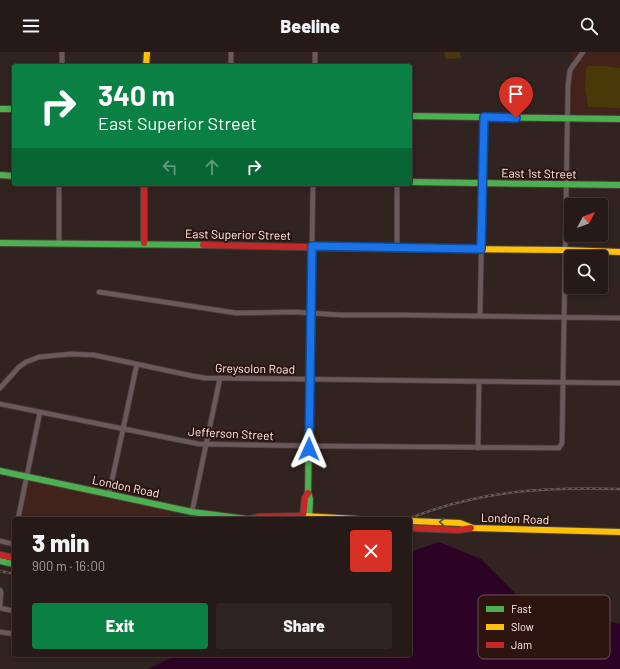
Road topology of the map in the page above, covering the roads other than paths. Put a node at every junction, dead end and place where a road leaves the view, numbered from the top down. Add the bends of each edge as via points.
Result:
1 (62, 52) edge
2 (147, 52) edge
3 (231, 52) edge
4 (315, 52) edge
5 (583, 52) edge
6 (62, 64) edge
7 (146, 64) edge
8 (231, 64) edge
9 (315, 64) edge
10 (0, 109) edge
11 (12, 109) edge
12 (412, 116) edge
13 (484, 117) junction
14 (568, 118) junction
15 (620, 119) edge
16 (0, 176) edge
17 (12, 176) edge
18 (412, 182) edge
19 (482, 183) junction
20 (566, 185) junction
21 (620, 185) edge
22 (59, 186) edge
23 (144, 186) edge
24 (313, 186) edge
25 (397, 186) edge
26 (0, 243) edge
27 (59, 243) junction
28 (144, 243) junction
29 (312, 246) junction
30 (397, 249) junction
31 (481, 249) junction
32 (565, 250) joint
33 (608, 252) edge
34 (620, 252) edge
35 (99, 292) dead end
36 (564, 294) edge
37 (310, 312) junction
38 (480, 315) junction
39 (564, 317) junction
40 (620, 318) edge
41 (137, 364) junction
42 (220, 378) junction
43 (310, 379) junction
44 (480, 382) junction
45 (563, 382) junction
46 (620, 383) edge
47 (0, 388) edge
48 (0, 404) edge
49 (40, 412) junction
50 (123, 429) junction
51 (206, 444) junction
52 (309, 446) junction
53 (478, 448) junction
54 (0, 471) edge
55 (28, 476) junction
56 (109, 494) junction
57 (192, 512) junction
58 (18, 517) edge
59 (232, 517) edge
60 (306, 517) edge
61 (412, 521) edge
62 (412, 528) edge
63 (473, 528) junction
64 (620, 532) edge
65 (0, 541) edge
66 (12, 541) edge
67 (0, 555) edge
68 (12, 558) edge
69 (0, 561) edge
70 (12, 564) edge
71 (0, 590) edge
72 (0, 605) edge
73 (0, 608) edge
74 (12, 611) edge
75 (0, 632) edge
76 (12, 634) edge

1 - 6 street
2 - 7 main road
3 - 8 street
4 - 9 street
5 - 14 street via 569,74
10 - 11 main road
12 - 13 main road
13 - 14 main road
13 - 19 street
14 - 15 main road
14 - 20 street
16 - 17 main road
18 - 19 main road, East 1st Street
19 - 20 main road, East 1st Street
19 - 31 street
20 - 21 main road, East 1st Street
20 - 32 street
22 - 27 street
23 - 28 main road
24 - 29 street
25 - 30 street
26 - 27 main road, East Superior Street
27 - 28 main road, East Superior Street
28 - 29 main road, East Superior Street
29 - 30 main road, East Superior Street
29 - 37 main road
30 - 31 main road, East Superior Street
31 - 32 main road, East Superior Street
31 - 38 street
33 - 34 main road, East Superior Street
35 - 37 street via 231,313
36 - 39 street
37 - 38 street via 341,315
37 - 43 main road
38 - 39 street
39 - 40 street
39 - 45 street
41 - 42 street, Greysolon Road via 193,376
41 - 47 street, Greysolon Road via 80,354 39,357 23,364
41 - 50 street
42 - 43 street, Greysolon Road
42 - 51 street
43 - 44 street, Greysolon Road
43 - 52 main road
44 - 45 street, Greysolon Road
44 - 53 street
45 - 46 street, Greysolon Road
45 - 53 street, Jefferson Street via 560,447
48 - 49 street, Jefferson Street
49 - 50 street, Jefferson Street
49 - 55 street
50 - 51 street, Jefferson Street
50 - 56 street
51 - 52 street, Jefferson Street
51 - 57 street
52 - 53 street, Jefferson Street
52 - 60 main road via 310,499
54 - 55 main road, London Road
55 - 56 main road, London Road
55 - 58 street
56 - 57 main road, London Road
57 - 59 main road, London Road
63 -> 61 main road, London Road via 460,523
62 - 63 main road
63 - 64 main road, London Road
65 - 66 street
67 - 68 main road
69 - 70 main road
71 - 72 street
73 - 74 street
75 - 76 street

